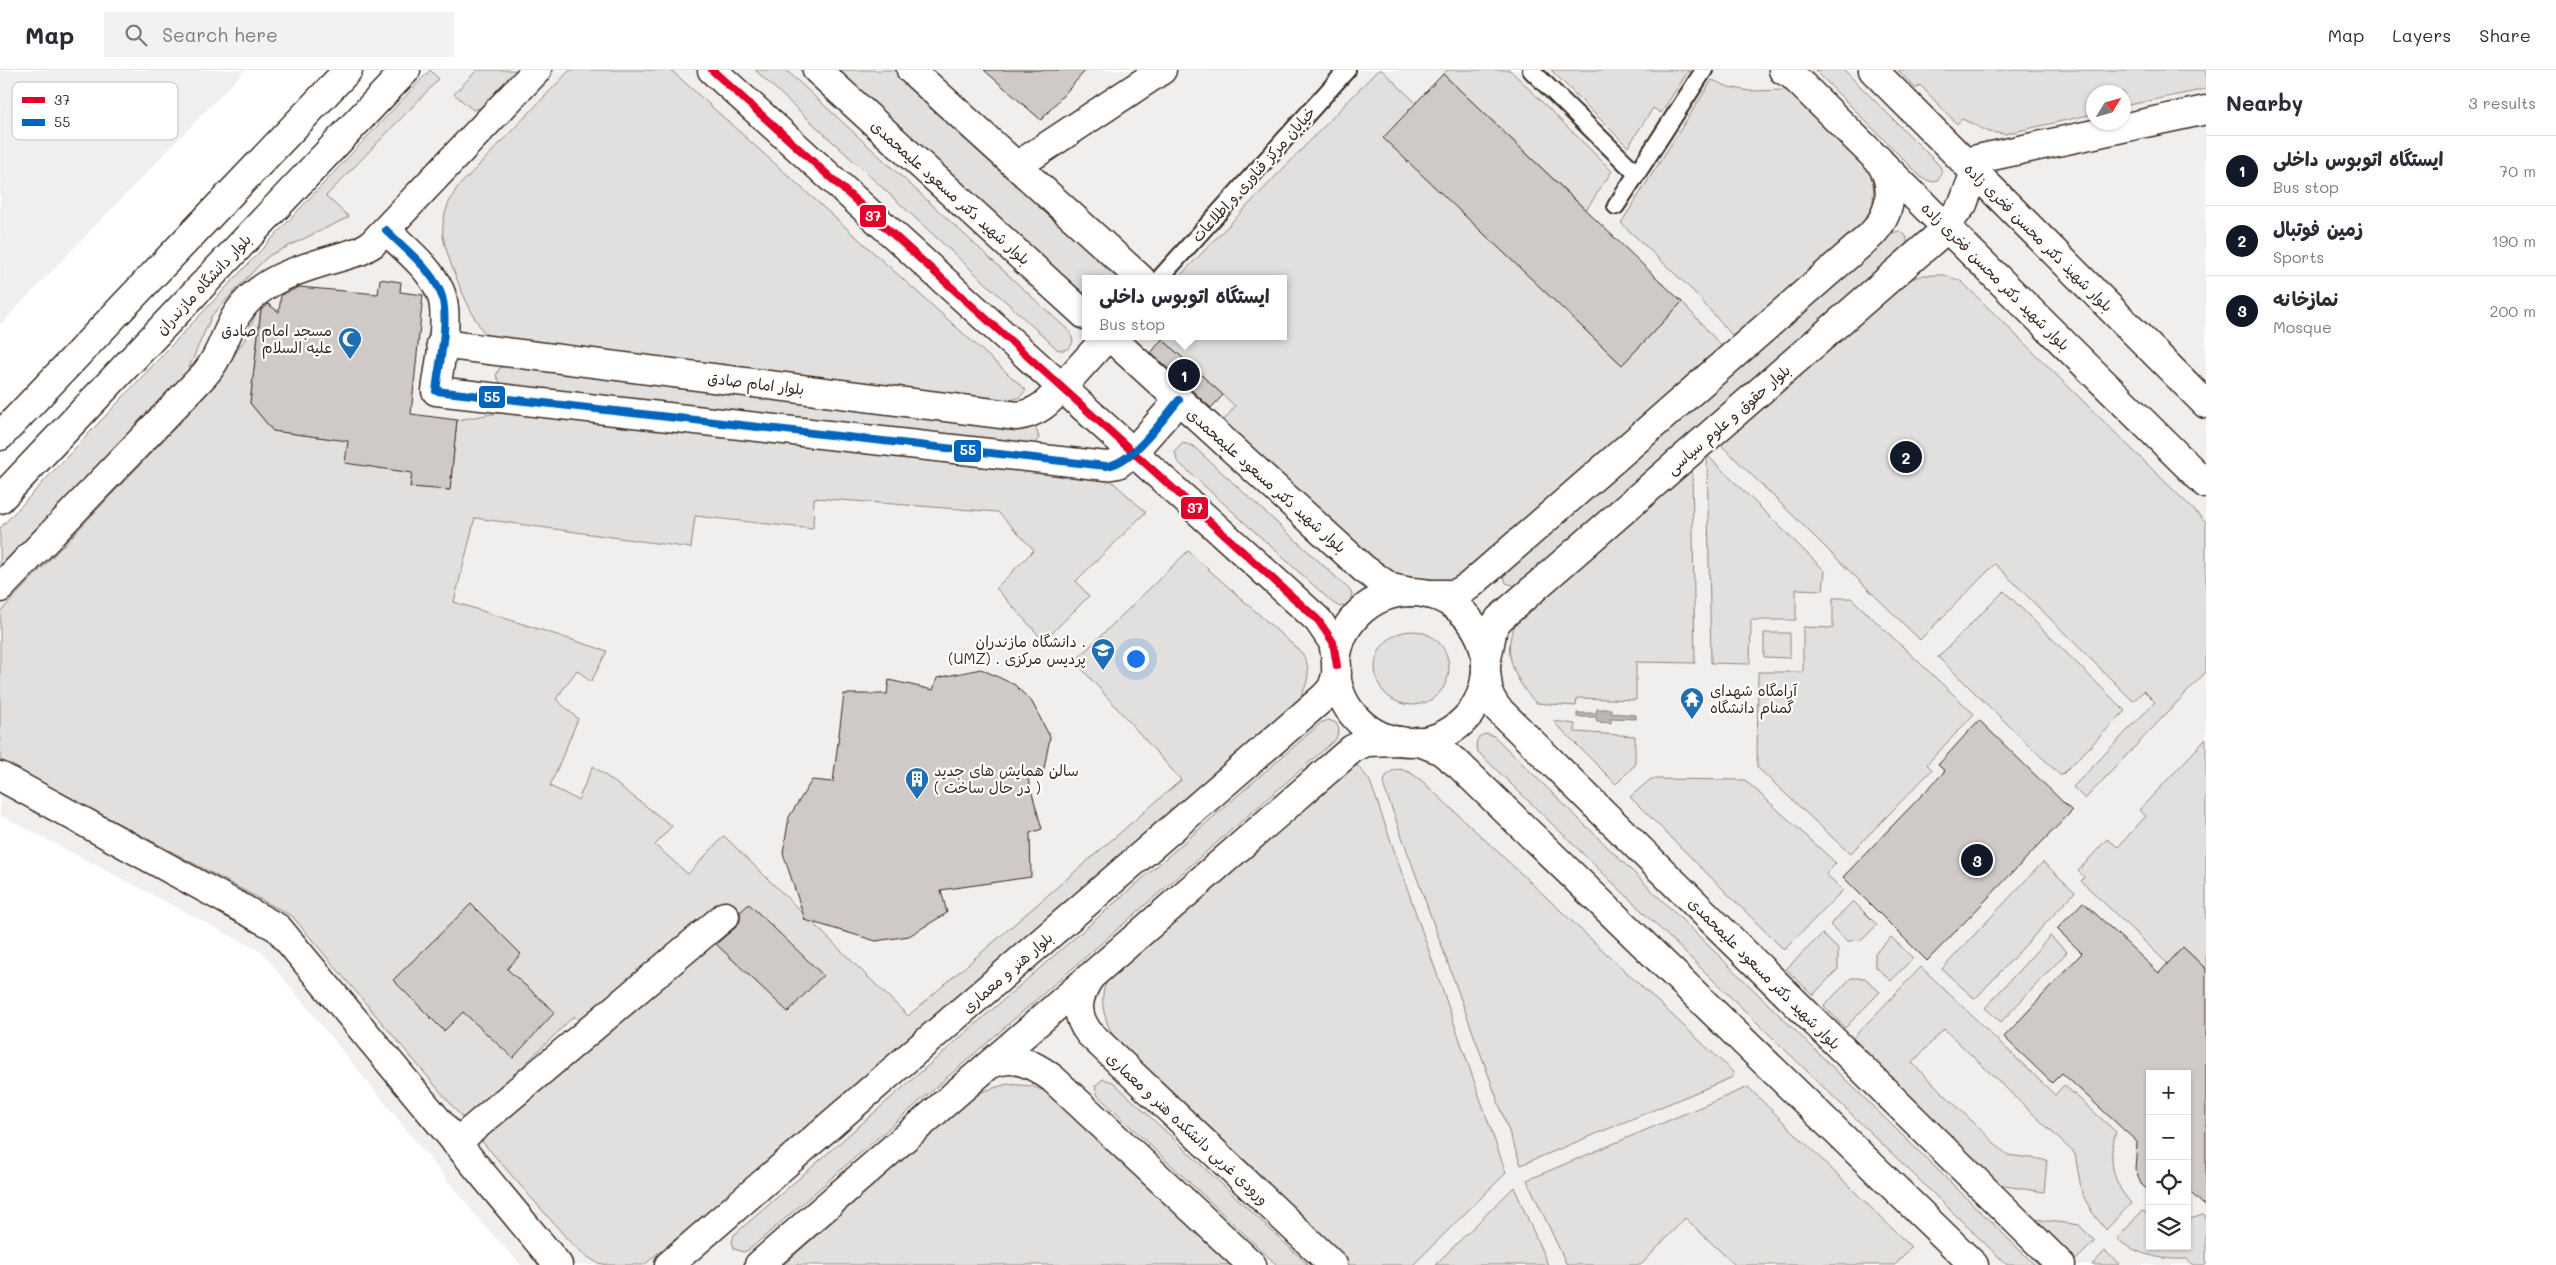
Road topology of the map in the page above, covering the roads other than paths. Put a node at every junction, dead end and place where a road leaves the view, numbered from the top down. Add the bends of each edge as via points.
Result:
1 (348, 70) edge
2 (406, 70) edge
3 (537, 70) edge
4 (712, 70) edge
5 (817, 70) edge
6 (911, 70) edge
7 (1162, 70) edge
8 (1347, 70) edge
9 (1531, 70) edge
10 (1704, 70) edge
11 (1783, 70) edge
12 (1872, 70) edge
13 (2206, 110) edge
14 (1878, 159) junction
15 (1017, 166) junction
16 (1969, 167) junction
17 (1637, 174) junction
18 (1616, 206) dead end
19 (1946, 227) junction
20 (386, 230) junction
21 (1137, 275) edge
22 (1163, 275) edge
23 (1082, 312) edge
24 (1104, 340) edge
25 (1112, 340) edge
26 (441, 344) junction
27 (1062, 387) junction
28 (1179, 400) junction
29 (2206, 404) edge
30 (0, 436) edge
31 (1133, 452) junction
32 (2206, 484) edge
33 (0, 499) edge
34 (0, 588) edge
35 (1419, 593) junction
36 (1486, 668) junction
37 (1337, 670) junction
38 (1409, 741) junction
39 (0, 776) edge
40 (725, 916) dead end
41 (1091, 976) junction
42 (989, 1064) junction
43 (456, 1143) junction
44 (558, 1265) edge
45 (669, 1265) edge
46 (759, 1265) edge
47 (1252, 1265) edge
48 (1333, 1265) edge
49 (1974, 1265) edge
50 (2061, 1265) edge

1 - 30 street
2 - 33 street, بلوار دانشگاه مازندران
3 - 20 street
4 - 27 street
5 - 23 street, بلوار شهید دکتر مسعود علیمحمدی
6 - 15 street
7 - 15 street
8 - 22 lane, خیابان مرکز فناوری و اطلاعات
9 - 17 lane
10 - 17 lane
11 - 14 street, بلوار شهید دکتر محسن فخری زاده via 1792,75
12 - 16 street, بلوار شهیذ دکتر محسن فخری زاده
13 - 16 street
14 - 19 street, بلوار شهید دکتر محسن فخری زاده
14 - 35 street via 1889,181 1891,197 1883,220 1870,236 1469,586 1456,594
15 - 21 street
16 - 19 street, بلوار حقوق و علوم سیاسی via 1968,194
16 - 29 street, بلوار شهیذ دکتر محسن فخری زاده
17 - 18 lane
19 - 32 street, بلوار شهید دکتر محسن فخری زاده
19 - 36 street, بلوار حقوق و علوم سیاسی via 1503,615 1492,628
20 - 26 street via 427,271 441,293 444,315
20 - 34 street via 360,251 277,279 258,291 238,313 217,358 205,374
24 - 27 street, بلوار امام صادق
25 - 28 street, بلوار شهید دکتر مسعود علیمحمدی
26 - 27 street, بلوار امام صادق via 1017,416 1042,408
26 - 31 street via 436,391 1106,466 1118,464
27 - 31 street
28 - 31 street
28 - 35 street, بلوار شهید دکتر مسعود علیمحمدی via 1364,569 1391,588
31 - 37 street via 1318,620 1333,642
35 - 36 street via 1450,603 1468,619 1481,640
35 - 37 street via 1386,596 1359,614 1344,634
36 - 38 street via 1480,696 1455,728 1441,736
36 - 50 street, بلوار شهید دکتر مسعود علیمحمدی via 1489,695 1497,708
37 - 38 street via 1344,698 1357,718 1377,733
37 - 45 street, بلوار هنر و معماری via 1332,688 1325,696
38 - 41 street via 1366,742 1352,749
38 - 49 street via 1440,750 1459,765
39 - 43 street via 278,928
40 - 43 street
41 - 42 street
41 - 48 street, ورودی غربی دانشکده هنر و معماری via 1078,1003 1080,1018 1089,1033
42 - 46 street
42 - 47 street via 998,1060 1016,1060 1035,1066 1052,1078
43 - 44 street

